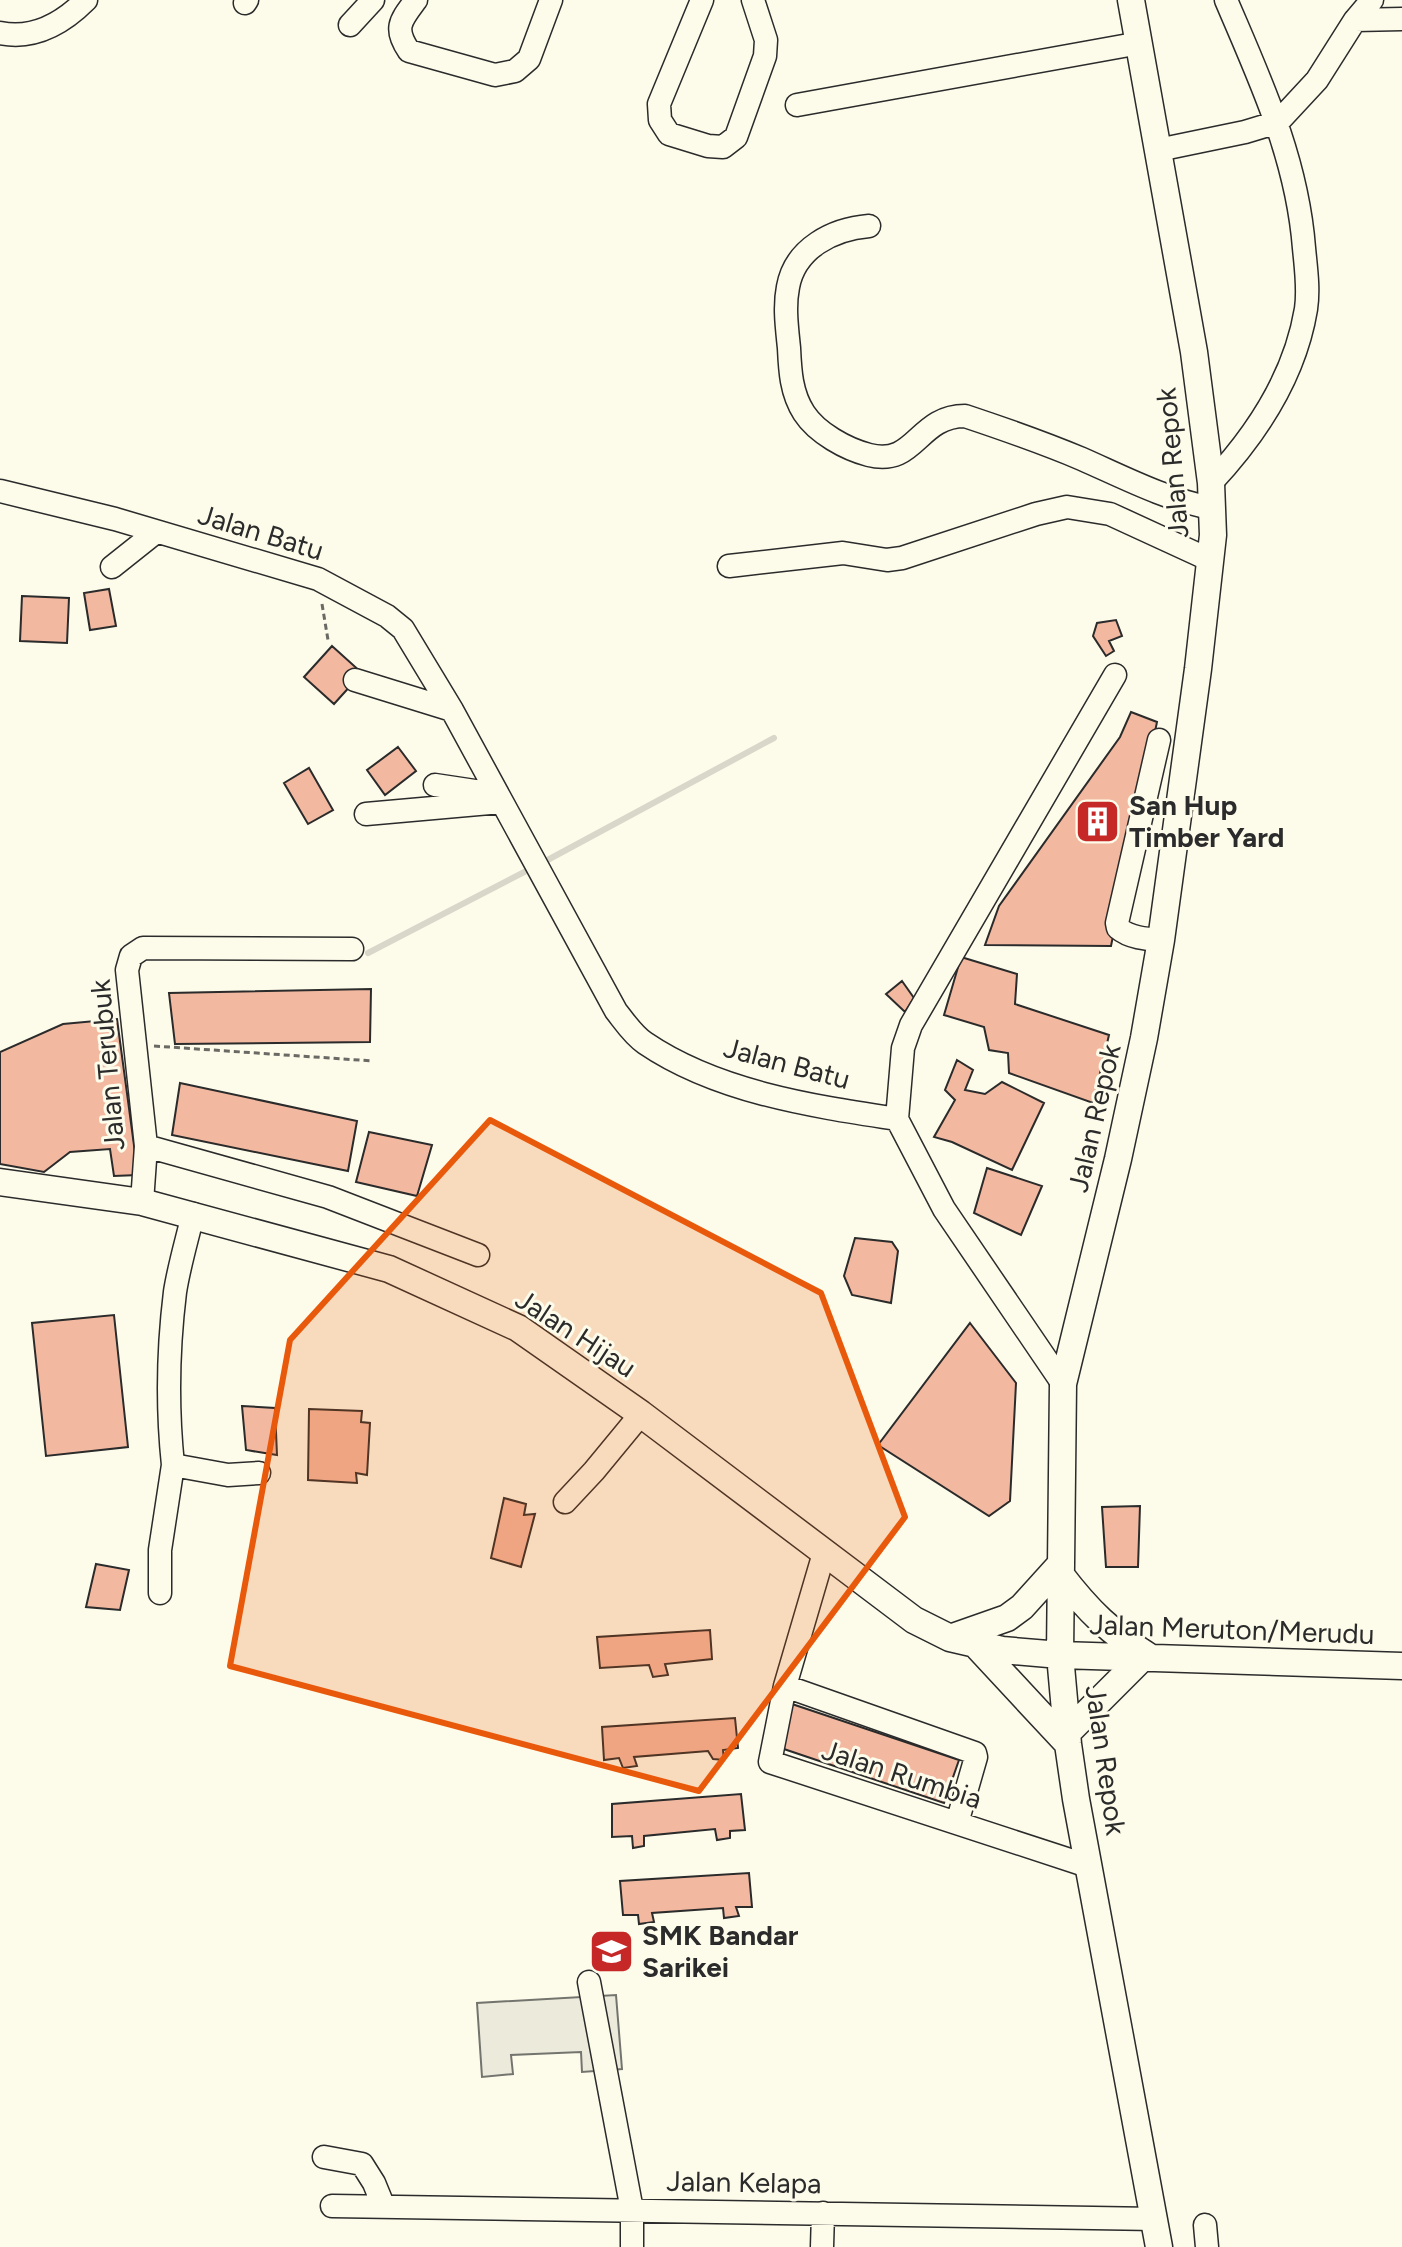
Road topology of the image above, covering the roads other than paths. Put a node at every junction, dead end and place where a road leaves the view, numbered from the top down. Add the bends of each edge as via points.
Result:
1 (86, 0) edge
2 (373, 0) edge
3 (416, 0) edge
4 (550, 0) edge
5 (753, 0) edge
6 (1131, 0) edge
7 (1226, 0) edge
8 (1372, 0) edge
9 (705, 1) edge
10 (1402, 19) edge
11 (1355, 20) junction
12 (350, 25) dead end
13 (0, 33) edge
14 (1140, 43) junction
15 (797, 105) dead end
16 (1278, 122) junction
17 (1158, 150) junction
18 (869, 226) dead end
19 (0, 491) edge
20 (1211, 496) junction
21 (156, 532) junction
22 (1210, 560) junction
23 (729, 566) dead end
24 (112, 567) dead end
25 (1115, 675) dead end
26 (355, 680) dead end
27 (452, 710) junction
28 (1159, 740) dead end
29 (435, 785) dead end
30 (499, 798) junction
31 (366, 814) dead end
32 (1161, 940) junction
33 (352, 949) dead end
34 (897, 1119) junction
35 (146, 1146) junction
36 (0, 1182) edge
37 (142, 1202) junction
38 (193, 1214) junction
39 (478, 1255) dead end
40 (1063, 1384) junction
41 (641, 1414) junction
42 (173, 1465) junction
43 (259, 1473) dead end
44 (565, 1502) dead end
45 (824, 1553) junction
46 (1060, 1570) junction
47 (160, 1593) dead end
48 (963, 1641) junction
49 (1060, 1655) junction
50 (1147, 1659) junction
51 (1402, 1666) edge
52 (785, 1686) junction
53 (1068, 1739) junction
54 (957, 1823) junction
55 (1088, 1866) junction
56 (589, 1982) dead end
57 (324, 2157) dead end
58 (383, 2205) junction
59 (332, 2206) dead end
60 (632, 2210) junction
61 (823, 2213) junction
62 (1155, 2219) junction
63 (632, 2247) edge
64 (822, 2247) edge
65 (1159, 2247) edge

1 - 13 street via 45,31
2 - 12 street
3 - 4 street via 400,21 400,38 409,51 495,75 515,71 529,59
5 - 9 street via 766,40 765,56 736,137 723,147 669,134 660,120 659,104
6 - 14 main road, Jalan Repok
7 - 16 street
8 - 11 street
10 - 11 street
11 - 16 street via 1317,80
14 - 15 street
14 - 17 main road, Jalan Repok
16 - 17 street
16 - 20 street via 1302,222 1305,311 1279,388
17 - 20 main road, Jalan Repok via 1194,352
18 - 20 street via 828,235 794,267 788,286 792,379 796,398 817,428 854,450 888,457 905,451 935,423 965,416 1189,504
19 - 21 street, Jalan Batu
20 - 22 main road, Jalan Repok
21 - 24 street
21 - 27 street, Jalan Batu via 318,579 387,616 403,629
22 - 23 street via 1110,514 1067,507 902,558 843,553
22 - 32 main road, Jalan Repok
25 - 34 street via 911,1025 903,1048
26 - 27 street
27 - 30 street, Jalan Batu
28 - 32 street via 1117,923 1124,933
29 - 30 street
30 - 31 street
30 - 34 street, Jalan Batu via 616,1011 642,1041 687,1066 734,1083 821,1107
32 - 40 main road, Jalan Repok via 1121,1146
33 - 35 street, Jalan Terubuk via 143,948 131,956 127,970
34 - 40 street via 944,1209
35 - 37 street, Jalan Terubuk
35 - 39 street via 328,1197
36 - 37 main road, Jalan Hijau
37 - 38 main road, Jalan Hijau
38 - 41 main road, Jalan Hijau via 389,1269 518,1328
38 - 42 street via 176,1289 171,1342
40 - 46 main road, Jalan Repok
41 - 44 street
41 - 45 main road, Jalan Hijau
42 - 43 street via 228,1475
42 - 47 street via 160,1550
45 - 48 main road, Jalan Hijau via 914,1620
45 - 52 street
46 - 48 main road via 1007,1618
46 - 49 main road, Jalan Repok
46 - 50 main road via 1087,1609
48 - 49 main road, Jalan Hijau
48 - 53 main road
49 - 50 main road, Jalan Meruton/Merudu
49 - 53 main road, Jalan Repok
50 - 51 main road, Jalan Meruton/Merudu
50 - 53 main road
52 - 54 street, Jalan Rumbia via 770,1762
52 - 54 street via 975,1753
53 - 55 main road, Jalan Repok
54 - 55 street, Jalan Rumbia
55 - 62 main road, Jalan Repok
56 - 60 street
57 - 58 street via 362,2164
58 - 59 street, Jalan Kelapa
58 - 60 street, Jalan Kelapa
60 - 61 street, Jalan Kelapa
60 - 63 street
61 - 62 street, Jalan Kelapa
61 - 64 street
62 - 65 main road, Jalan Repok

